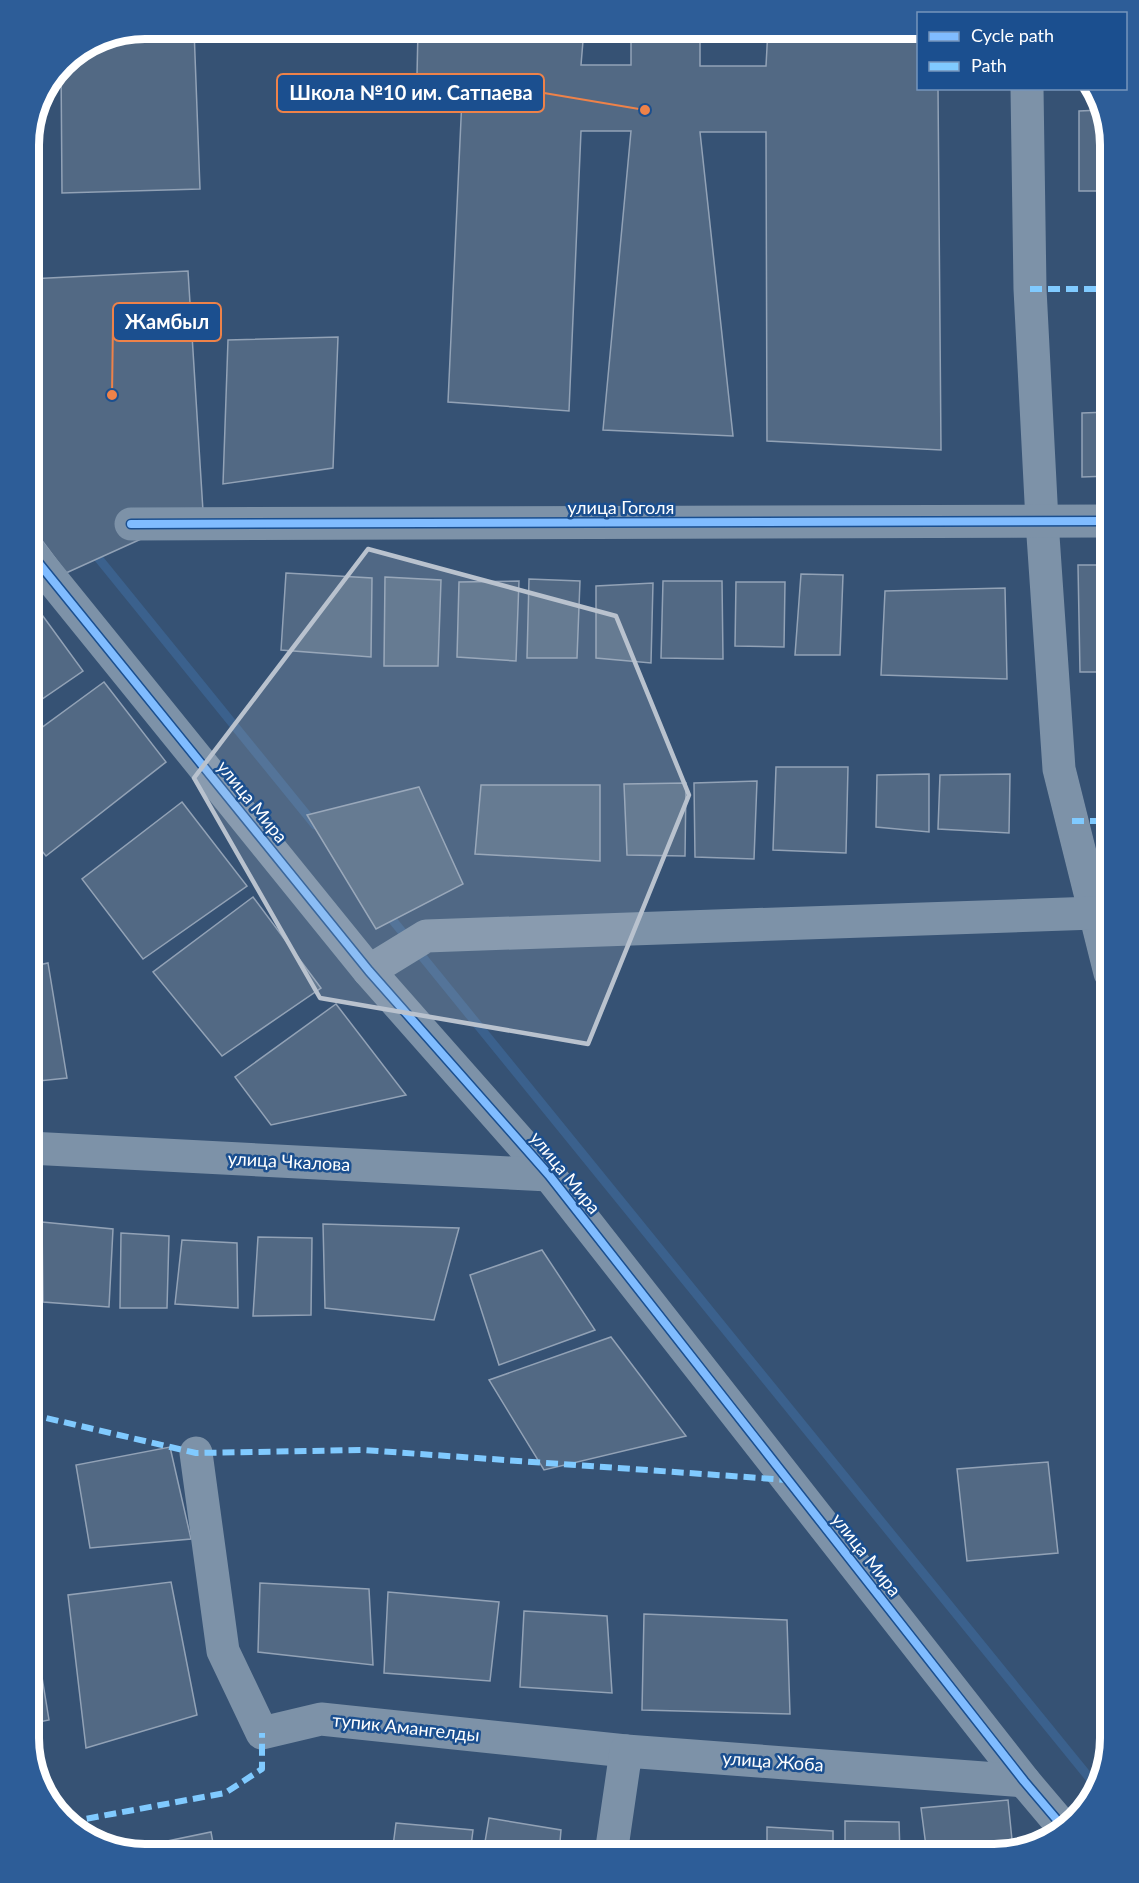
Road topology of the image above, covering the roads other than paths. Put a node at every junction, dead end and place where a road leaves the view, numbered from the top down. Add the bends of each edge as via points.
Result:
1 (1027, 90) edge
2 (1042, 521) junction
3 (1100, 521) edge
4 (131, 524) dead end
5 (39, 565) edge
6 (1095, 913) junction
7 (1100, 933) edge
8 (369, 971) junction
9 (39, 1149) edge
10 (549, 1175) junction
11 (196, 1452) dead end
12 (626, 1751) junction
13 (1024, 1781) junction
14 (1054, 1824) edge
15 (612, 1844) edge

1 - 2 street via 1030,289
2 - 3 street, улица Гоголя
2 - 4 street, улица Гоголя
2 - 6 street via 1059,769
5 - 8 street, улица Мира
6 - 7 street
6 - 8 street via 426,936
8 - 10 street, улица Мира
9 - 10 street, улица Чкалова
10 - 13 street, улица Мира
11 - 12 street, тупик Амангелды via 223,1651 262,1732 321,1719
12 - 13 street, улица Жоба
12 - 15 street
13 - 14 street, улица Мира

